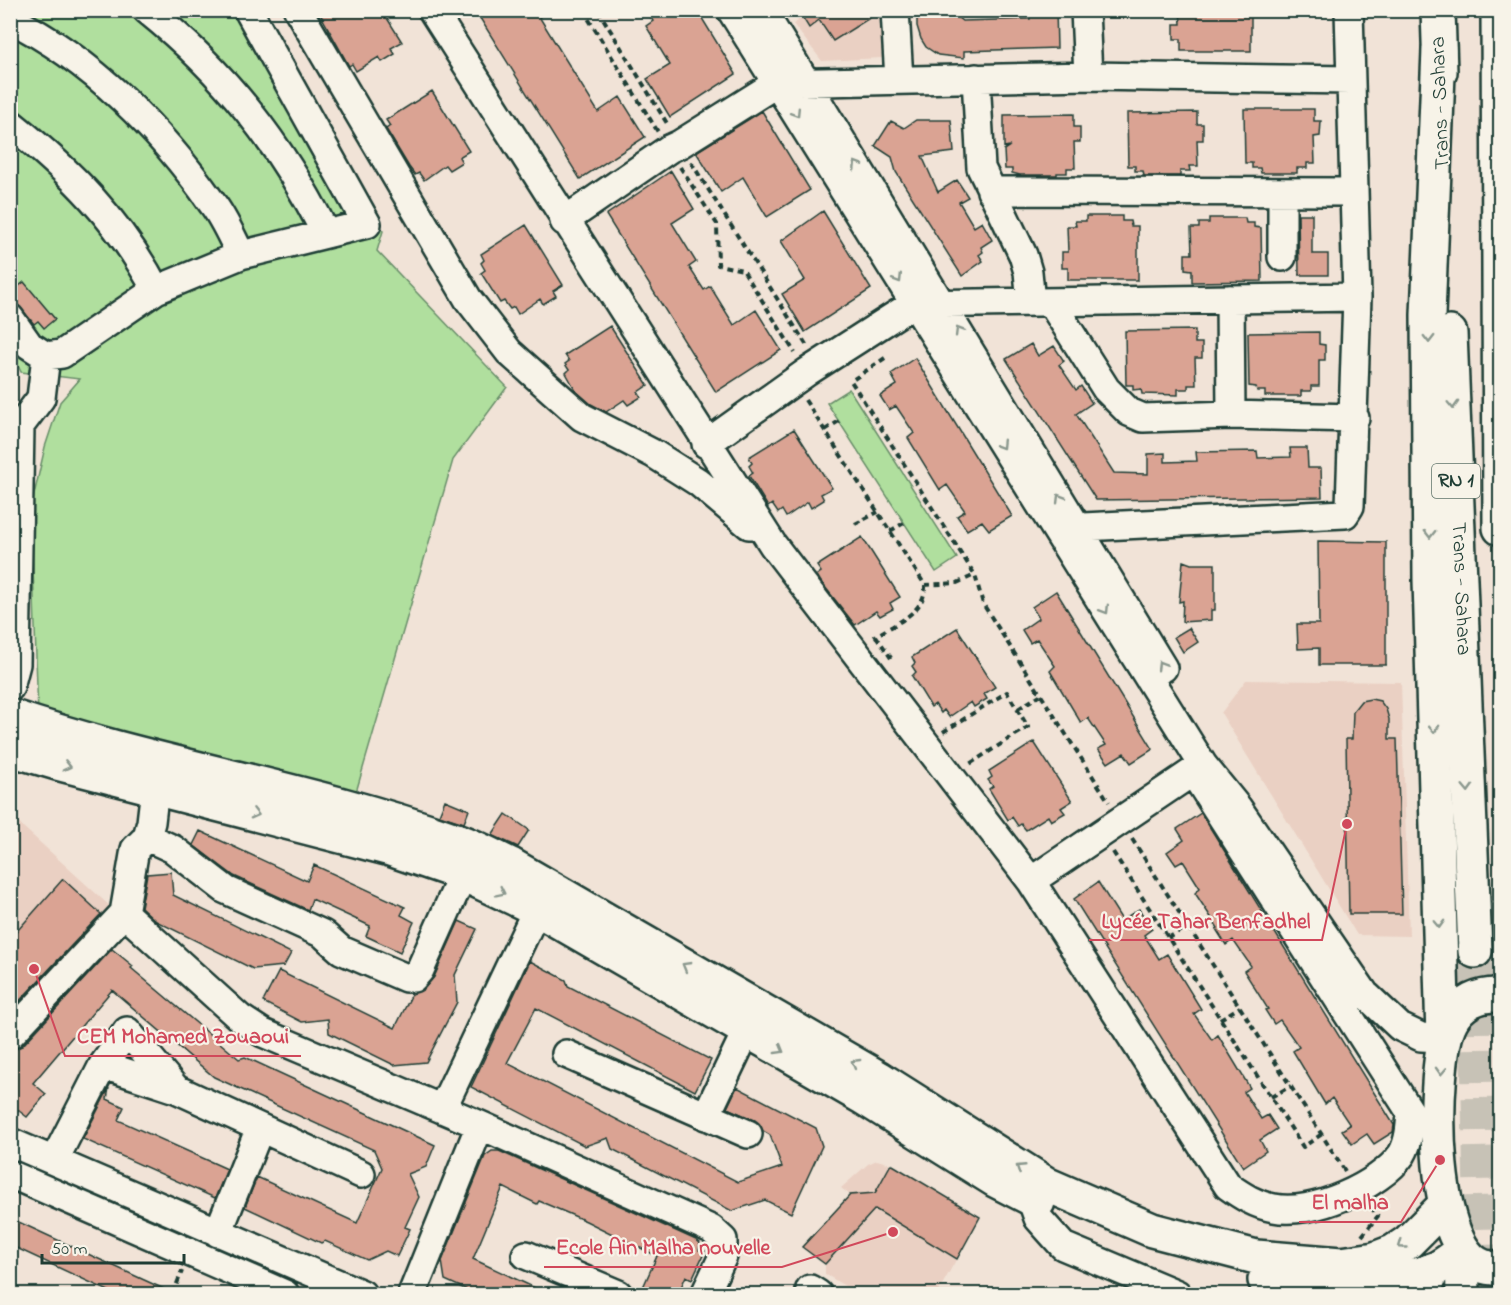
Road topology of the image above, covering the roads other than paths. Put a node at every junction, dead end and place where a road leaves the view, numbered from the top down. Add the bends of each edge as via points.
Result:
1 (147, 10) edge
2 (248, 10) edge
3 (298, 10) edge
4 (432, 10) edge
5 (731, 10) edge
6 (762, 10) edge
7 (895, 10) edge
8 (1085, 10) edge
9 (1349, 10) edge
10 (1438, 10) edge
11 (1498, 10) edge
12 (19, 25) edge
13 (1439, 50) junction
14 (1088, 76) junction
15 (976, 78) junction
16 (898, 80) junction
17 (1351, 80) junction
18 (805, 82) junction
19 (777, 83) junction
20 (1496, 113) junction
21 (10, 123) edge
22 (1500, 161) edge
23 (991, 191) junction
24 (1282, 192) junction
25 (1354, 192) junction
26 (564, 222) junction
27 (325, 232) junction
28 (241, 255) junction
29 (1282, 257) dead end
30 (156, 290) junction
31 (1357, 297) junction
32 (1230, 299) junction
33 (1041, 302) junction
34 (943, 303) junction
35 (913, 304) junction
36 (10, 318) edge
37 (46, 356) junction
38 (1231, 415) junction
39 (15, 418) edge
40 (1355, 418) junction
41 (706, 444) junction
42 (1065, 528) junction
43 (1500, 528) edge
44 (773, 545) junction
45 (10, 687) edge
46 (10, 716) edge
47 (10, 749) edge
48 (1198, 768) junction
49 (154, 788) junction
50 (1238, 808) junction
51 (147, 837) junction
52 (463, 874) junction
53 (1032, 881) junction
54 (537, 909) junction
55 (124, 913) junction
56 (1474, 951) tunnel mouth
57 (1500, 995) edge
58 (747, 1030) junction
59 (10, 1035) edge
60 (1443, 1038) junction
61 (566, 1054) dead end
62 (103, 1065) junction
63 (176, 1089) junction
64 (442, 1109) junction
65 (706, 1116) junction
66 (480, 1125) junction
67 (260, 1128) junction
68 (748, 1134) dead end
69 (10, 1142) edge
70 (54, 1161) junction
71 (10, 1174) edge
72 (361, 1174) dead end
73 (1031, 1198) junction
74 (1445, 1205) junction
75 (218, 1233) junction
76 (526, 1254) dead end
77 (1500, 1267) edge
78 (1441, 1272) edge
79 (285, 1294) edge
80 (362, 1294) edge
81 (412, 1294) edge
82 (618, 1294) edge
83 (705, 1294) edge
84 (1177, 1294) edge
85 (1463, 1294) edge

1 - 27 street via 211,66 242,102 282,155
2 - 27 street via 367,224
3 - 44 street via 468,299 509,352 582,417 698,482
4 - 26 street
5 - 19 street
6 - 18 street
7 - 16 street
8 - 14 street
9 - 17 street
10 - 13 main road, Trans - Sahara / RN 1
11 - 20 main road, Trans - Sahara / RN 1
12 - 28 street via 60,49 99,79 156,133 213,204
13 -> 56 main road, Trans - Sahara / RN 1
13 -> 60 main road via 1428,327 1430,580
14 - 15 street
14 - 17 street
15 - 16 street
15 - 23 street via 981,168
16 - 18 street
17 - 25 street
18 - 19 street
34 -> 18 street
19 - 26 street
19 -> 35 street
20 - 22 main road
20 - 43 main road, Trans - Sahara / RN 1
21 - 30 street via 71,174 103,209 136,252
23 - 24 street
23 - 33 street
24 - 25 street
24 - 29 street
25 - 31 street
26 - 41 street
27 - 28 street
28 - 30 street
30 - 37 street via 62,354
31 - 32 street
31 - 40 street
32 - 33 street
32 - 38 street
33 - 34 street
33 - 38 street via 1106,389 1129,412 1143,418
34 - 35 street
42 -> 34 street
35 - 41 street
35 -> 42 street
36 - 37 street via 29,345
37 - 39 street via 41,398
38 - 40 street
39 - 45 street via 16,664
40 - 42 street via 1350,506 1345,514
41 - 44 street
42 -> 48 street
50 -> 42 street via 1217,757
44 - 53 street
74 -> 46 main road via 1408,1242 1392,1252 1341,1264 1256,1257 1152,1230 1048,1185 879,1078 511,865 455,839
47 -> 49 main road
48 - 50 street
48 - 53 street
48 - 53 street via 1411,1113 1410,1132 1401,1154 1358,1190 1308,1208 1275,1209 1248,1200 1228,1186
49 - 51 street
49 -> 52 main road via 387,848
50 - 60 street via 1365,994 1400,1027 1420,1037
51 - 52 street via 173,849 226,890 324,934 341,950 406,978 413,978 420,970
51 - 55 street via 135,849
52 -> 54 main road
54 - 58 main road
54 - 64 street
55 - 59 street
55 - 64 street via 240,1018 263,1033
57 - 60 main road via 1489,994 1467,1002 1452,1019
58 - 65 street
58 -> 73 main road via 994,1180
60 -> 74 main road via 1440,1160
61 - 65 street
62 - 63 street
62 - 63 street via 127,1031
62 - 70 street
63 - 67 street
64 - 66 street
65 - 68 street
66 - 81 street
66 - 83 street via 711,1229 723,1240 723,1256
67 - 72 street
67 - 75 street
69 - 70 street
70 - 75 street
71 - 79 street
73 - 78 main road via 1098,1231 1152,1251 1255,1279 1329,1286
73 - 84 street via 1038,1218 1063,1246
74 - 78 main road
75 - 80 street
76 - 82 street
77 - 78 main road via 1476,1264
78 - 85 main road

